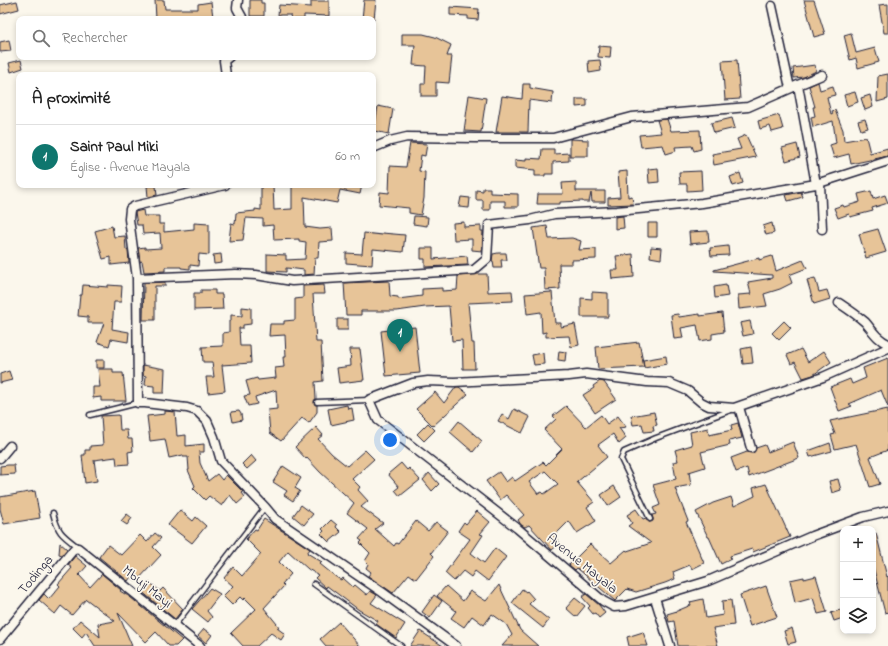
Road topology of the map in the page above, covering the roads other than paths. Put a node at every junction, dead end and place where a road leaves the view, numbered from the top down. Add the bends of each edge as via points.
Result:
1 (238, 0) edge
2 (772, 6) dead end
3 (241, 16) edge
4 (225, 60) edge
5 (226, 72) edge
6 (822, 75) dead end
7 (794, 86) junction
8 (376, 147) edge
9 (888, 161) edge
10 (818, 183) junction
11 (212, 188) edge
12 (822, 229) dead end
13 (137, 278) junction
14 (839, 303) dead end
15 (888, 344) edge
16 (888, 348) edge
17 (369, 400) junction
18 (317, 402) dead end
19 (138, 403) junction
20 (737, 408) junction
21 (90, 415) dead end
22 (10, 446) dead end
23 (751, 448) dead end
24 (0, 458) edge
25 (265, 507) junction
26 (888, 511) edge
27 (53, 513) dead end
28 (650, 519) dead end
29 (78, 548) junction
30 (314, 584) dead end
31 (655, 598) junction
32 (175, 625) junction
33 (0, 639) edge
34 (200, 646) edge
35 (401, 646) edge
36 (456, 646) edge
37 (670, 646) edge

1 - 3 street via 237,8
2 - 7 street
4 - 5 street
6 - 7 street
7 - 8 street via 748,107 632,117 553,138 407,137
7 - 10 street
9 - 10 street
10 - 12 street
10 - 13 street via 702,203 554,214 489,225 487,259 474,270 292,282 236,274
11 - 13 street via 130,209 129,219
13 - 19 street
14 - 15 street via 866,323 880,341
16 - 20 street via 822,377
17 - 18 lane
17 - 20 street via 413,383 428,381 454,382 586,374 669,383 688,391 709,406
17 - 31 street, Avenue Mayala via 378,420 517,528 603,601 614,607
19 - 21 lane
19 - 25 street via 197,411 207,421 221,461
20 - 23 street
20 - 28 lane via 624,452 620,459
22 - 24 street
25 - 32 lane
25 - 36 street via 275,519
26 - 31 street, Avenue Mayala via 863,517 812,536 708,581
27 - 29 lane via 56,527
29 - 32 street, Mbuji Mayi
29 - 33 street, Todinga via 74,549
30 - 35 lane
31 - 37 street
32 - 34 street, Mbuji Mayi

